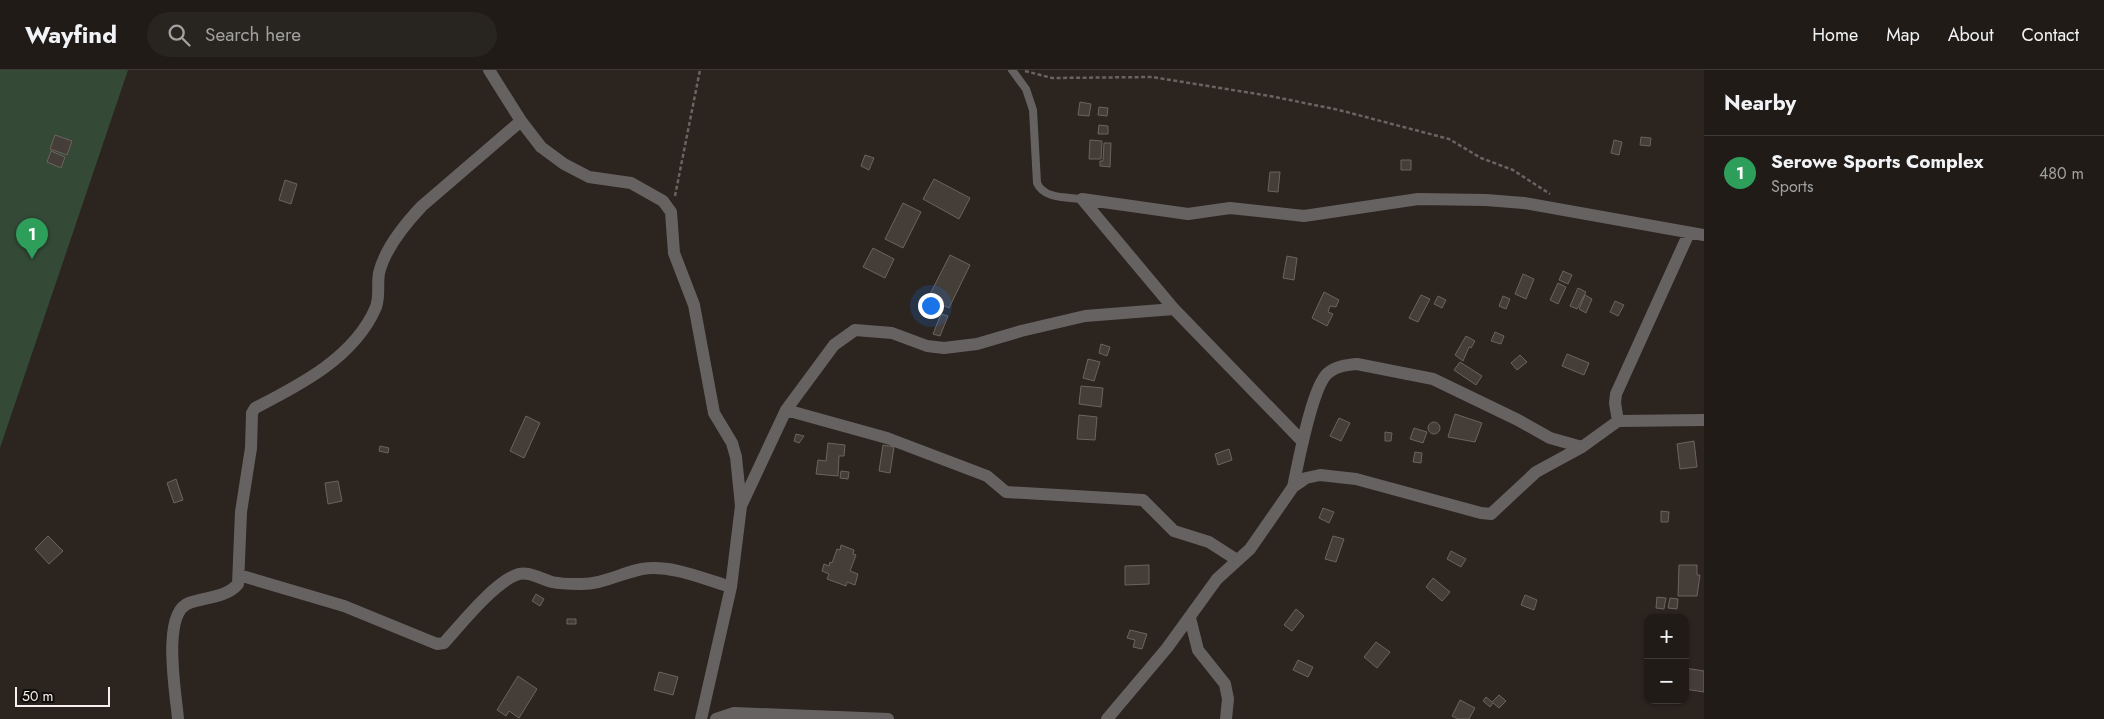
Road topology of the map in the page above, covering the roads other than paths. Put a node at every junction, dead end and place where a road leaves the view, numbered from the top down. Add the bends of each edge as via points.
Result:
1 (490, 70) edge
2 (1012, 70) edge
3 (521, 121) junction
4 (1082, 199) junction
5 (1689, 233) junction
6 (1704, 235) edge
7 (1174, 309) junction
8 (786, 410) junction
9 (1704, 420) edge
10 (1618, 421) junction
11 (1303, 442) junction
12 (1582, 447) junction
13 (1293, 487) junction
14 (741, 506) junction
15 (1238, 560) junction
16 (239, 575) junction
17 (731, 587) junction
18 (1190, 618) junction
19 (178, 719) edge
20 (701, 719) edge
21 (716, 719) edge
22 (888, 719) edge
23 (1107, 719) edge
24 (1226, 719) edge

1 - 3 street
2 - 4 lane via 1026,89 1033,110 1039,188 1047,194
3 - 14 street via 541,147 564,164 589,176 631,183 664,201 671,212 674,253 694,305 714,413 732,443 736,457
3 - 16 street via 409,220 381,268 376,308 340,356 317,374 255,408 241,512
4 - 5 street via 1188,214 1230,208 1304,216 1418,199 1486,200 1524,203
4 - 7 street
5 - 6 street
5 - 10 street via 1616,394
7 - 8 street via 1085,316 978,344 944,348 927,346 892,333 855,330 834,345
7 - 11 street
8 - 14 street
8 - 15 street via 895,441 987,476 1006,492 1144,500 1174,531 1208,542
9 - 10 street
10 - 12 street
11 - 12 street via 1323,378 1335,368 1357,364 1433,379 1550,438
11 - 13 street
12 - 13 street via 1536,472 1491,514 1338,476 1306,478
13 - 15 street via 1256,541
14 - 17 street
15 - 18 street via 1218,579
16 - 17 street via 344,606 437,644 444,643 473,610 508,578 518,574 582,584 654,567
16 - 19 street via 238,584 231,592 187,603 178,610 174,620 173,676
17 - 20 street
18 - 23 street
18 - 24 street via 1198,650 1225,684 1228,699
21 - 22 street via 734,713

